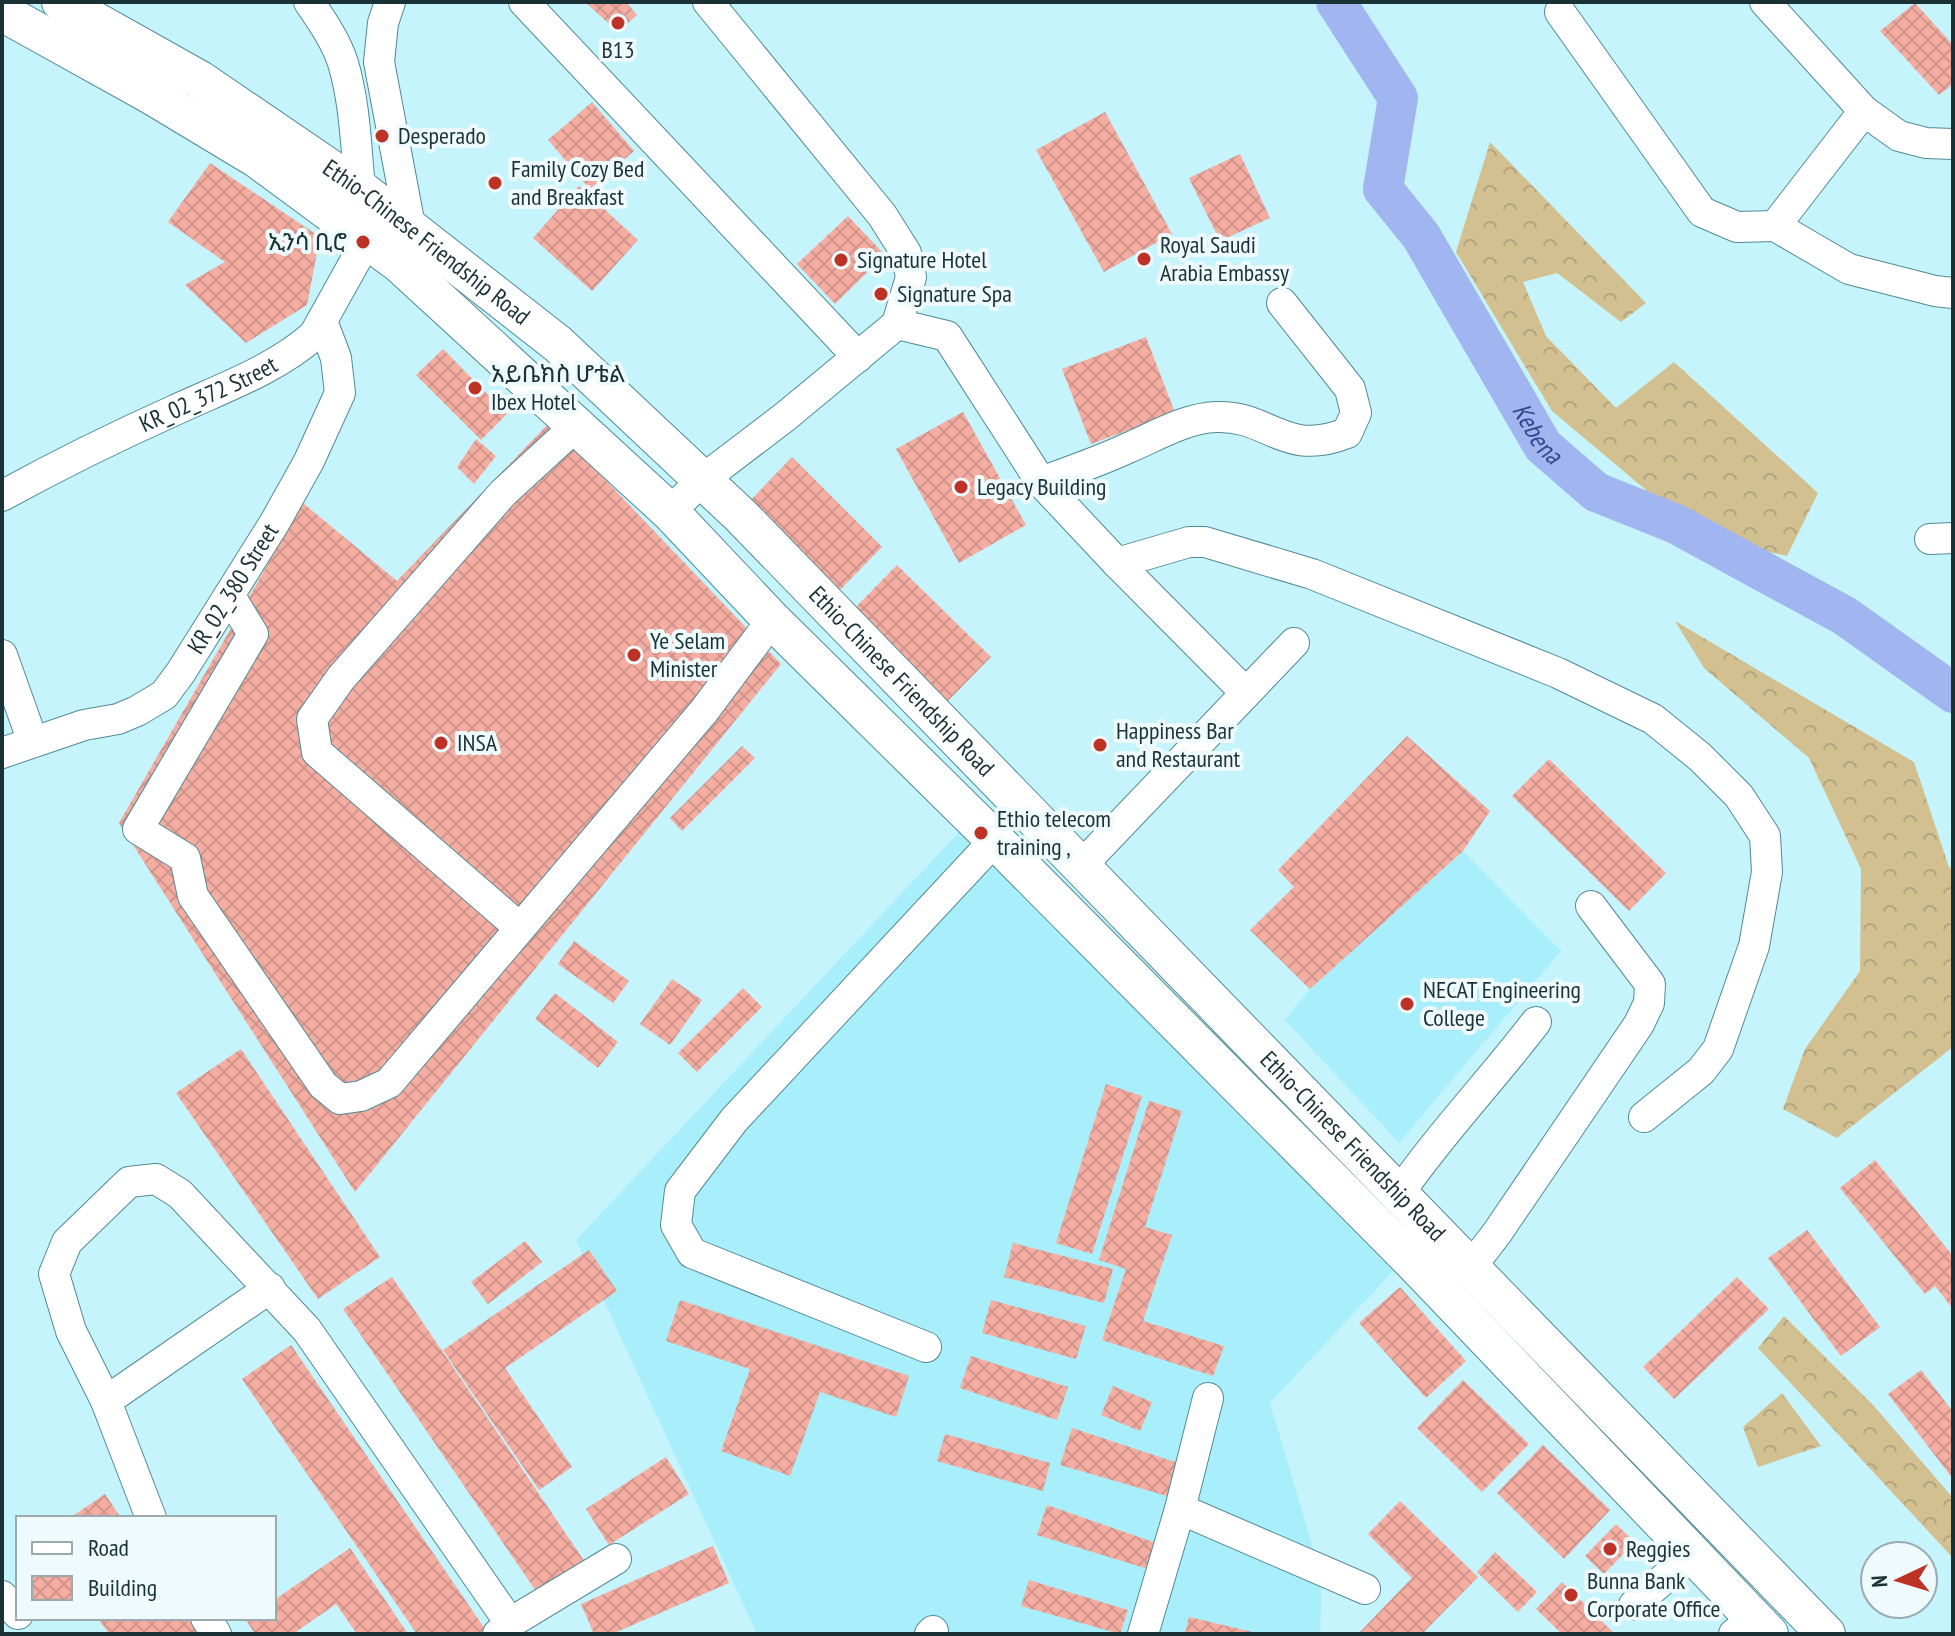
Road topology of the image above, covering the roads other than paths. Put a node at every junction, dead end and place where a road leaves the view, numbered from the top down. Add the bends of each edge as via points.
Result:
1 (61, 2) edge
2 (309, 2) edge
3 (390, 2) edge
4 (524, 2) edge
5 (708, 2) edge
6 (1765, 2) edge
7 (1560, 12) dead end
8 (5, 21) edge
9 (1864, 111) junction
10 (1953, 144) edge
11 (360, 189) junction
12 (410, 226) junction
13 (1775, 226) junction
14 (367, 240) junction
15 (1953, 293) edge
16 (1282, 303) dead end
17 (322, 321) junction
18 (897, 324) junction
19 (858, 357) junction
20 (576, 426) junction
21 (702, 480) junction
22 (1041, 482) junction
23 (2, 496) edge
24 (670, 512) junction
25 (1117, 563) junction
26 (230, 596) junction
27 (772, 620) junction
28 (1294, 643) dead end
29 (2, 655) edge
30 (1245, 692) junction
31 (33, 742) junction
32 (2, 753) edge
33 (995, 840) junction
34 (1081, 866) junction
35 (1591, 906) dead end
36 (520, 928) junction
37 (1536, 1022) dead end
38 (1644, 1117) dead end
39 (1398, 1195) junction
40 (1440, 1235) junction
41 (1414, 1263) junction
42 (1470, 1268) junction
43 (270, 1288) junction
44 (926, 1347) dead end
45 (1208, 1398) dead end
46 (106, 1401) junction
47 (1180, 1509) junction
48 (150, 1516) edge
49 (1692, 1554) junction
50 (616, 1559) dead end
51 (1365, 1589) dead end
52 (2, 1596) edge
53 (1634, 1605) dead end
54 (16, 1612) edge
55 (504, 1629) edge
56 (1752, 1629) edge
57 (1143, 1634) edge
58 (1826, 1634) edge

1 - 11 main road, Ethio-Chinese Friendship Road via 200,80
2 - 11 street via 342,61
3 - 12 street via 379,62
4 - 19 street
5 - 18 street via 882,215 906,253 911,277
6 - 9 street
7 - 13 street via 1702,212 1737,227
8 - 14 main road, Ethio-Chinese Friendship Road via 153,96 256,158
9 - 10 street via 1899,136
9 - 13 street
11 - 12 main road, Ethio-Chinese Friendship Road
12 - 21 main road, Ethio-Chinese Friendship Road via 558,344
13 - 15 street via 1849,269
14 - 17 street, KR_02_372 Street
14 - 20 main road, Ethio-Chinese Friendship Road via 400,264
16 - 22 street via 1350,389 1356,413 1347,433 1300,442 1242,418 1214,417 1189,422
17 - 23 street, KR_02_372 Street via 302,346 264,368
17 - 26 street, KR_02_380 Street via 340,373 340,393 309,461
18 - 19 street
18 - 22 street via 947,336
19 - 21 street
20 - 24 main road, Ethio-Chinese Friendship Road
20 - 36 street via 503,493 341,678 312,719 317,752
21 - 24 street
21 - 34 main road, Ethio-Chinese Friendship Road
22 - 25 street
24 - 27 main road, Ethio-Chinese Friendship Road
25 - 30 street
25 - 38 street via 1205,542 1312,574 1558,673 1653,719 1739,796 1765,836 1767,872 1754,946 1718,1049 1701,1071
26 - 31 street, KR_02_380 Street via 164,695 118,719
26 - 36 street via 253,634 138,829 185,858 193,896 323,1085 340,1099 389,1083
27 - 33 main road, Ethio-Chinese Friendship Road
27 - 36 street via 704,711
28 - 30 street
29 - 31 street
30 - 34 street
31 - 32 street, KR_02_380 Street
33 - 41 main road, Ethio-Chinese Friendship Road
33 - 44 street via 734,1120 680,1191 676,1225 692,1253
34 - 39 main road, Ethio-Chinese Friendship Road
35 - 42 street via 1650,984 1649,1003
37 - 39 street
39 - 40 main road, Ethio-Chinese Friendship Road
40 - 41 main road
40 - 42 main road, Ethio-Chinese Friendship Road
41 - 49 main road, Ethio-Chinese Friendship Road
42 - 58 main road, Ethio-Chinese Friendship Road
43 - 46 street
43 - 46 street via 180,1194 156,1179 129,1182 67,1242 54,1274 71,1331
43 - 55 street via 307,1330
45 - 47 street
46 - 48 street
47 - 51 street
47 - 57 street
49 - 53 street
49 - 56 main road, Ethio-Chinese Friendship Road
50 - 55 street
52 - 54 street

